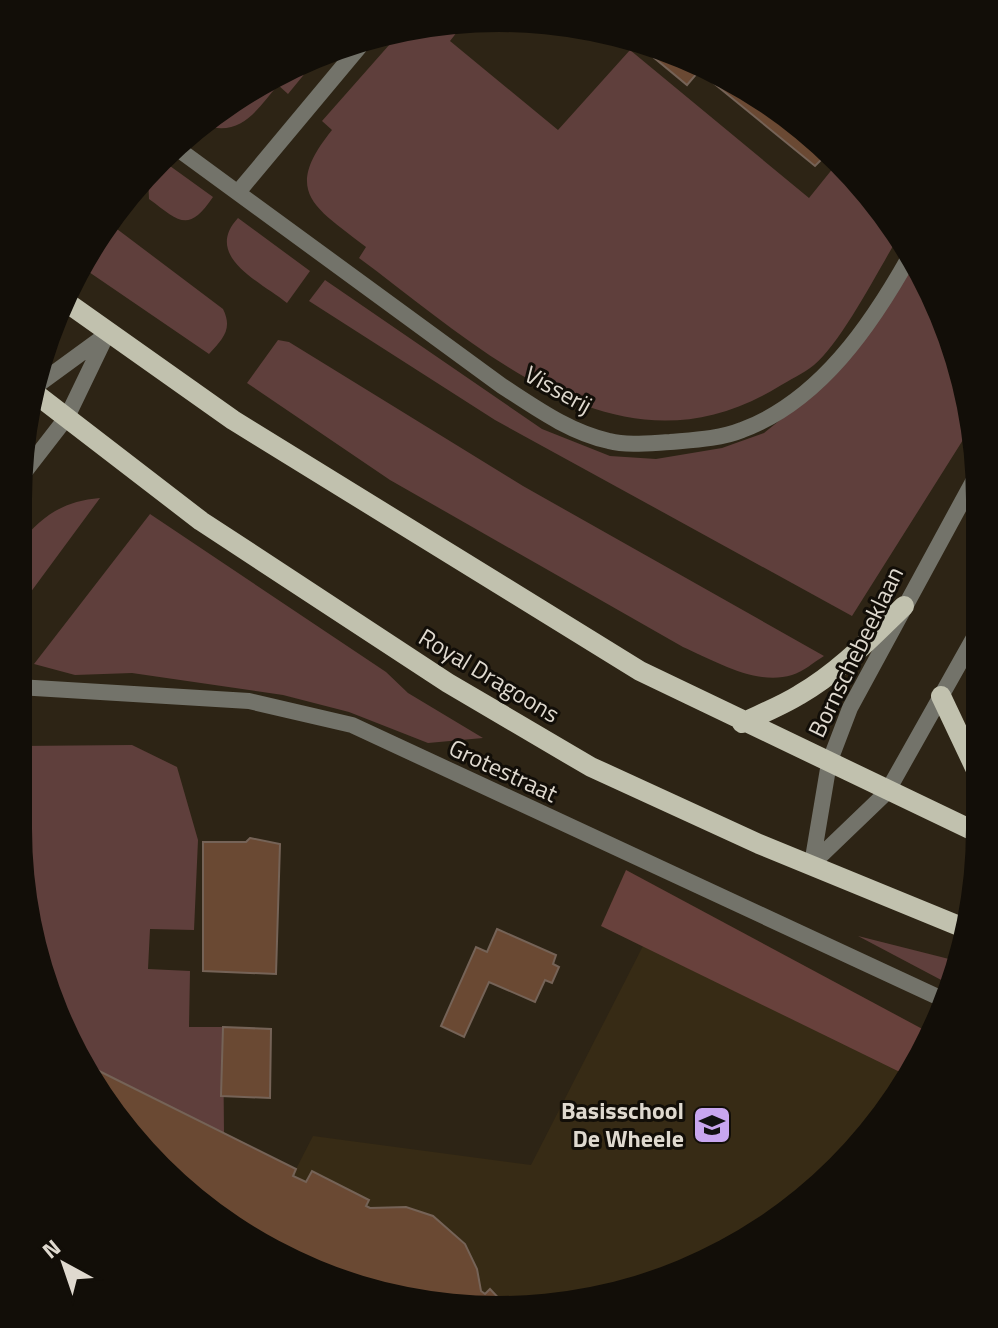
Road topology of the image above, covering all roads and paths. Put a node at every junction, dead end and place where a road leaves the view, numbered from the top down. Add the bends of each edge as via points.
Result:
1 (351, 56) edge
2 (185, 154) edge
3 (239, 191) junction
4 (904, 267) edge
5 (73, 307) edge
6 (107, 334) junction
7 (48, 378) edge
8 (43, 399) edge
9 (67, 417) junction
10 (34, 460) edge
11 (966, 494) edge
12 (904, 606) junction
13 (966, 652) edge
14 (32, 688) edge
15 (941, 696) junction
16 (742, 723) junction
17 (966, 749) edge
18 (829, 763) junction
19 (887, 792) junction
20 (966, 828) edge
21 (812, 864) junction
22 (956, 925) edge
23 (935, 996) edge

1 - 3 street
2 - 3 street, Visserij
3 - 4 street, Visserij via 502,386 556,422 611,442 695,440 742,430 783,406 825,378
5 - 6 main road
6 - 7 street
6 - 9 street
6 - 16 main road via 233,420 640,671
8 - 9 main road, Royal Dragoons
9 - 10 street
9 - 21 main road, Royal Dragoons via 201,521 448,683 591,767
11 - 12 street, Bornschebeeklaan
12 - 16 main road via 825,677
12 - 18 street, Bornschebeeklaan via 850,708
13 - 15 street
14 - 23 street, Grotestraat via 249,701 352,725
15 - 17 main road
15 - 19 street
16 - 18 main road
18 - 19 main road
18 - 21 street, Bornschebeeklaan
19 - 20 main road
19 - 21 street
21 - 22 main road, Royal Dragoons

